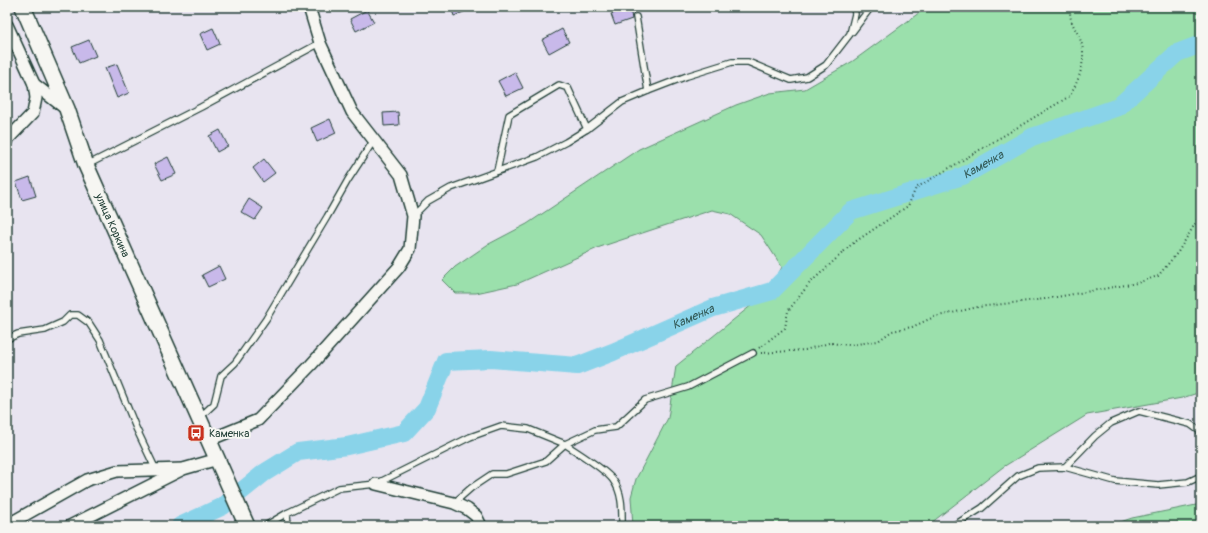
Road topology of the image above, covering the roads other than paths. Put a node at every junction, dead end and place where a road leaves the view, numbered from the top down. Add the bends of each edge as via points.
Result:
1 (23, 7) edge
2 (854, 7) edge
3 (871, 7) edge
4 (311, 9) edge
5 (636, 17) dead end
6 (7, 25) edge
7 (850, 34) junction
8 (320, 43) junction
9 (34, 84) junction
10 (648, 91) junction
11 (67, 109) junction
12 (587, 129) junction
13 (7, 140) edge
14 (374, 140) junction
15 (86, 165) junction
16 (497, 171) junction
17 (412, 216) junction
18 (7, 339) edge
19 (753, 353) road end
20 (199, 418) junction
21 (1201, 432) edge
22 (209, 440) junction
23 (565, 444) junction
24 (218, 458) junction
25 (1066, 467) junction
26 (183, 469) junction
27 (156, 470) junction
28 (1201, 476) edge
29 (376, 484) junction
30 (454, 503) junction
31 (287, 513) junction
32 (7, 525) edge
33 (70, 526) edge
34 (247, 526) edge
35 (265, 526) edge
36 (288, 526) edge
37 (480, 526) edge
38 (622, 526) edge
39 (953, 526) edge

1 - 11 main road, улица Коркина
2 - 7 lane via 855,14
3 - 7 lane
4 - 8 street
5 - 10 lane
6 - 9 street
7 - 10 lane via 826,65 807,77 791,80 748,62 732,62
8 - 14 street via 352,112
8 - 15 lane
9 - 11 street
9 - 13 street via 36,98 33,113
10 - 12 lane via 622,102
11 - 15 main road, улица Коркина
12 - 16 lane via 537,156
12 - 16 lane via 568,88 559,85 509,114
14 - 17 street via 401,175
14 - 20 lane via 266,319 234,363 221,376 214,404
15 - 20 main road, улица Коркина
16 - 17 lane via 451,188 428,201
17 - 22 street via 410,249 399,267 310,366 258,420
18 - 27 lane via 18,334 45,330 63,322 70,315 78,315 89,323 100,340
19 - 23 lane via 688,387 645,400 616,427 595,430
20 - 22 main road, улица Коркина
21 - 25 lane via 1190,424 1139,411 1111,423
22 - 24 main road, улица Коркина
23 - 29 lane via 528,429 501,426 470,437
23 - 30 lane via 546,461 506,474 492,474
23 - 38 lane via 613,480 620,497
24 - 26 street
24 - 34 main road, улица Коркина
25 - 28 lane via 1115,481 1158,485 1188,482
25 - 39 lane via 1038,468 1018,476 982,508
26 - 27 street
26 - 33 street
27 - 32 street via 117,471 87,480
29 - 30 street
29 - 31 lane via 339,488
30 - 37 street via 476,516
31 - 35 lane
31 - 36 lane

